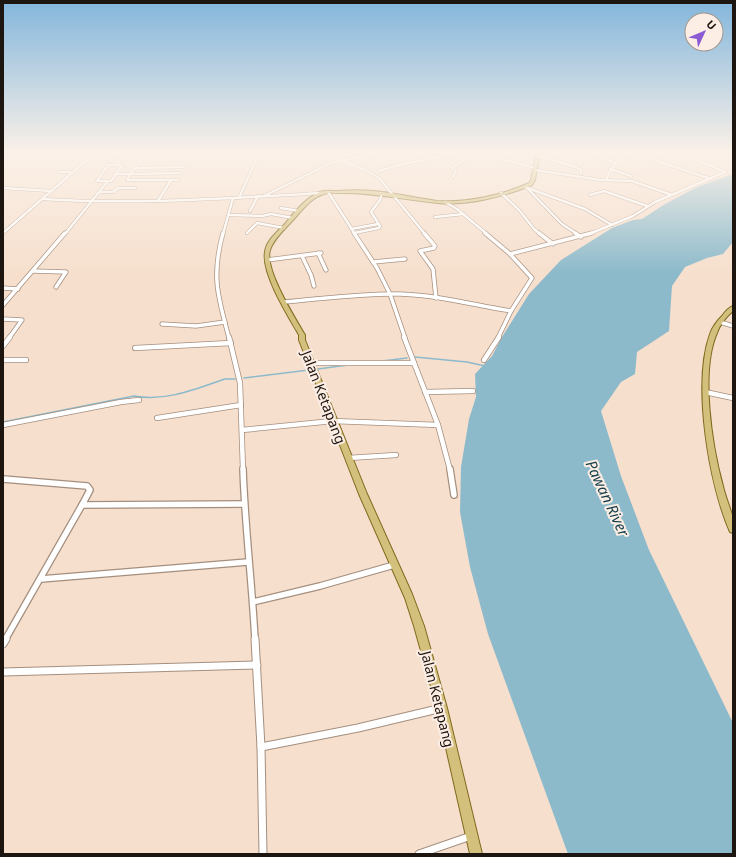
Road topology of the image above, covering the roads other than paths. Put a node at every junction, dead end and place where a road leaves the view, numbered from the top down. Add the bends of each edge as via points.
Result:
1 (49, 193) edge
2 (98, 193) edge
3 (163, 193) edge
4 (241, 193) edge
5 (270, 193) edge
6 (322, 193) joint
7 (329, 193) edge
8 (382, 193) joint
9 (501, 193) joint
10 (532, 193) edge
11 (542, 193) edge
12 (597, 193) edge
13 (610, 193) edge
14 (666, 193) edge
15 (676, 193) edge
16 (394, 195) junction
17 (590, 195) dead end
18 (672, 195) junction
19 (258, 196) junction
20 (264, 196) junction
21 (233, 198) junction
22 (239, 198) junction
23 (43, 199) junction
24 (158, 201) junction
25 (90, 202) junction
26 (445, 202) junction
27 (456, 202) junction
28 (647, 206) junction
29 (281, 208) dead end
30 (457, 209) junction
31 (250, 211) dead end
32 (298, 212) junction
33 (464, 214) junction
34 (229, 215) junction
35 (435, 217) dead end
36 (293, 218) junction
37 (378, 224) junction
38 (612, 225) junction
39 (284, 228) junction
40 (352, 229) junction
41 (3, 233) edge
42 (247, 233) dead end
43 (354, 233) junction
44 (581, 237) junction
45 (553, 244) junction
46 (510, 254) junction
47 (302, 256) junction
48 (405, 259) dead end
49 (268, 260) junction
50 (373, 262) junction
51 (326, 270) dead end
52 (33, 271) junction
53 (314, 286) dead end
54 (56, 287) dead end
55 (3, 288) edge
56 (18, 288) junction
57 (390, 294) junction
58 (436, 298) junction
59 (284, 302) junction
60 (3, 305) edge
61 (733, 308) edge
62 (511, 311) junction
63 (3, 319) edge
64 (225, 322) junction
65 (720, 322) junction
66 (162, 324) dead end
67 (733, 326) edge
68 (231, 343) junction
69 (3, 346) edge
70 (135, 348) dead end
71 (3, 360) edge
72 (26, 360) dead end
73 (484, 360) dead end
74 (311, 363) junction
75 (414, 363) junction
76 (473, 391) dead end
77 (425, 392) junction
78 (705, 392) junction
79 (733, 398) edge
80 (139, 400) dead end
81 (242, 405) junction
82 (157, 418) dead end
83 (333, 421) junction
84 (3, 425) edge
85 (438, 425) junction
86 (242, 430) junction
87 (396, 455) dead end
88 (348, 458) junction
89 (3, 479) edge
90 (454, 495) dead end
91 (244, 504) junction
92 (82, 505) junction
93 (733, 529) edge
94 (248, 562) junction
95 (394, 565) junction
96 (41, 579) junction
97 (253, 602) junction
98 (3, 644) edge
99 (257, 665) junction
100 (3, 672) edge
101 (442, 708) junction
102 (261, 747) junction
103 (471, 836) junction
104 (263, 854) edge
105 (419, 854) edge
106 (476, 854) edge

1 - 23 street
2 - 25 street
3 - 24 street
4 - 22 street
5 - 20 street
6 - 20 street
6 - 32 main road via 311,199
7 - 40 street
8 - 16 main road
8 - 37 street via 371,212
9 - 27 main road
9 - 45 street via 534,229
10 - 44 street via 562,224
11 - 38 street via 585,209
12 - 17 street
13 - 28 street
14 - 18 street
15 - 18 street
16 - 26 main road
16 - 58 street via 435,247 420,251 433,269
18 - 28 street
19 - 20 street
19 - 22 street
19 - 31 street
21 - 22 street
21 - 24 street
21 - 34 street
23 - 25 street
23 - 41 street
24 - 25 street
25 - 52 street
26 - 27 main road
26 - 30 street
27 - 30 street
28 - 38 street via 633,216
29 - 32 street
30 - 33 street
32 - 36 main road
33 - 35 street
33 - 46 street
34 - 36 street via 271,214
34 - 64 street via 218,252 216,275
36 - 39 main road
37 - 40 street
37 - 43 street via 378,229
38 - 44 street
39 - 42 street via 257,223
39 - 49 main road via 268,248
40 - 43 street
43 - 50 street
44 - 45 street
45 - 46 street
46 - 62 street via 532,278
47 - 49 street
47 - 51 street via 320,253
47 - 53 street
48 - 50 street
49 - 59 main road, Jalan Ketapang
50 - 57 street
52 - 54 street via 65,272
52 - 56 street
55 - 56 street
56 - 60 street
57 - 58 street
57 - 59 street
57 - 75 street
58 - 62 street
59 - 74 main road, Jalan Ketapang
61 - 65 main road
62 - 73 street
63 - 69 street via 22,320
64 - 66 street via 196,326
64 - 68 street
65 - 67 street
65 - 78 main road via 710,345
68 - 70 street
68 - 81 street
71 - 72 street
74 - 75 street
74 - 83 main road, Jalan Ketapang
75 - 77 street
76 - 77 street
77 - 85 street
78 - 79 street
78 - 93 main road via 707,418 721,494
80 - 84 street
81 - 82 street
81 - 86 street
83 - 85 street
83 - 86 street
83 - 88 main road, Jalan Ketapang
85 - 90 street
86 - 91 street
87 - 88 street
88 - 95 main road, Jalan Ketapang
89 - 92 street via 87,486 90,490
91 - 92 street
91 - 94 street
92 - 96 street
94 - 96 street
94 - 97 street
95 - 97 street
95 - 101 main road, Jalan Ketapang via 419,626
96 - 98 street
97 - 99 street
99 - 100 street
99 - 102 street
101 - 102 street
101 - 103 main road, Jalan Ketapang
102 - 104 street
103 - 105 street
103 - 106 main road, Jalan Ketapang

